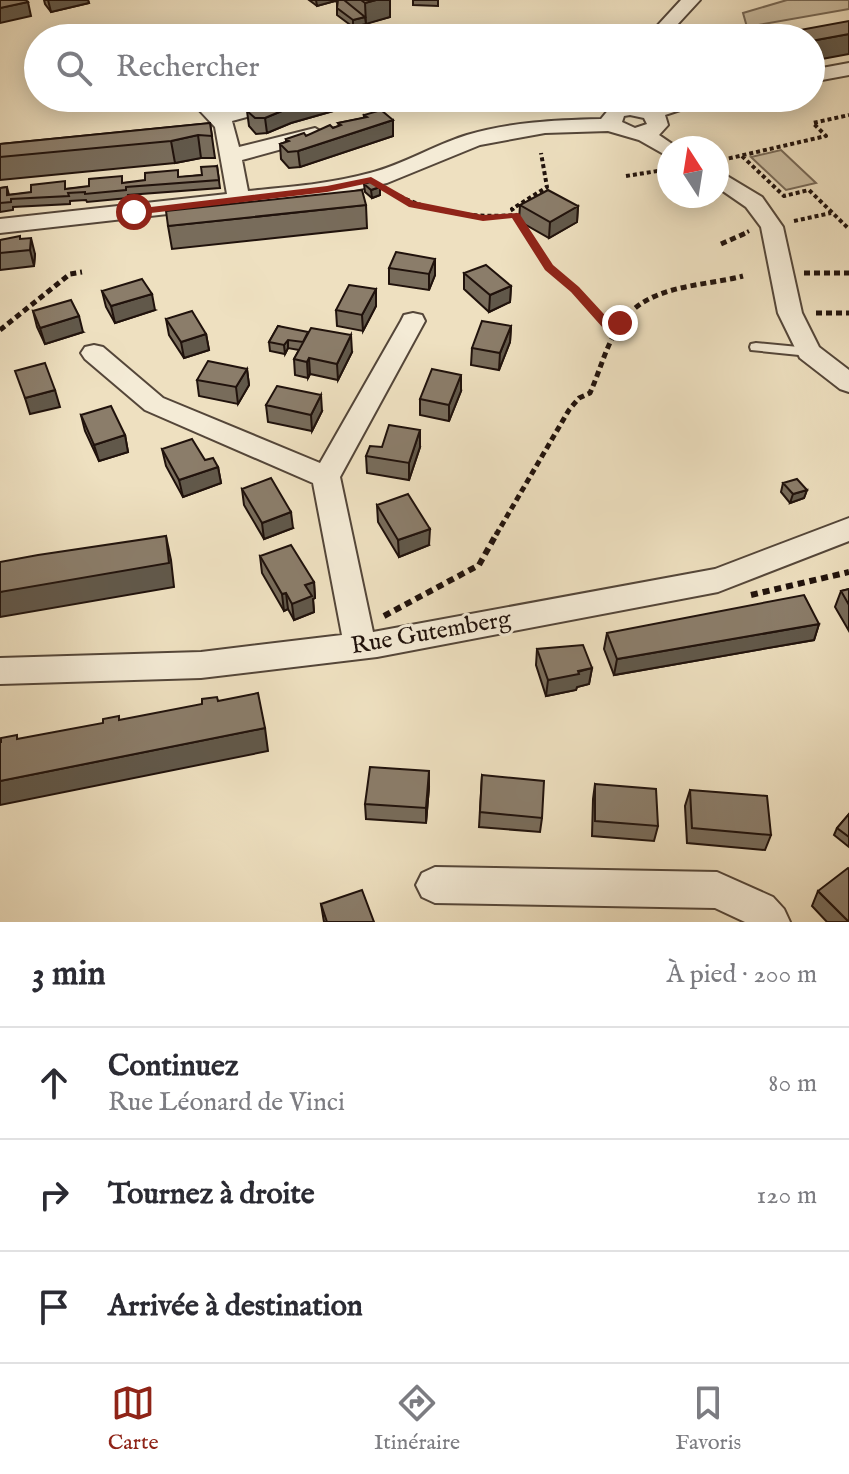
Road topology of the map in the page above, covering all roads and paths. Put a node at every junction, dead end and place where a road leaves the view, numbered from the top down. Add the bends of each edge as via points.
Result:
1 (691, 0) edge
2 (668, 24) edge
3 (849, 69) edge
4 (825, 73) edge
5 (211, 112) edge
6 (243, 112) edge
7 (638, 114) edge
8 (849, 115) edge
9 (217, 119) junction
10 (334, 128) edge
11 (657, 137) edge
12 (541, 153) dead end
13 (230, 155) junction
14 (741, 155) junction
15 (729, 158) edge
16 (657, 171) edge
17 (626, 176) dead end
18 (371, 180) junction
19 (729, 183) edge
20 (239, 201) junction
21 (515, 215) junction
22 (0, 226) edge
23 (849, 229) edge
24 (82, 272) dead end
25 (783, 273) junction
26 (849, 273) edge
27 (743, 276) dead end
28 (413, 321) dead end
29 (0, 330) edge
30 (615, 334) junction
31 (756, 347) dead end
32 (809, 352) junction
33 (94, 353) dead end
34 (849, 383) edge
35 (326, 477) junction
36 (849, 529) edge
37 (359, 637) junction
38 (0, 671) edge
39 (435, 885) dead end
40 (771, 922) edge

1 - 2 street
3 - 4 street
5 - 9 street
6 - 9 street
7 - 11 street
7 - 18 street via 617,112 612,125 545,127 473,140
8 - 14 path via 813,123 826,136
9 - 13 street via 225,126
10 - 13 street
12 - 21 path via 547,187 512,209
13 - 20 street
14 - 15 path
14 - 23 path via 784,196 809,190
16 - 17 path
18 - 20 street
18 - 21 path via 409,203 483,218
19 - 25 street via 772,227
20 - 22 street
21 - 30 path via 549,268
24 - 29 path via 70,274
25 - 26 path
25 - 32 street via 790,313
27 - 30 path via 651,297 637,305
28 - 35 street
30 - 37 path via 590,393 569,410 479,565
31 - 32 lane
32 - 34 street
33 - 35 street via 154,404
35 - 37 street
36 - 37 street, Rue Gutemberg via 718,580
37 - 38 street, Rue Gutemberg via 201,665
39 - 40 street via 717,890 760,910

